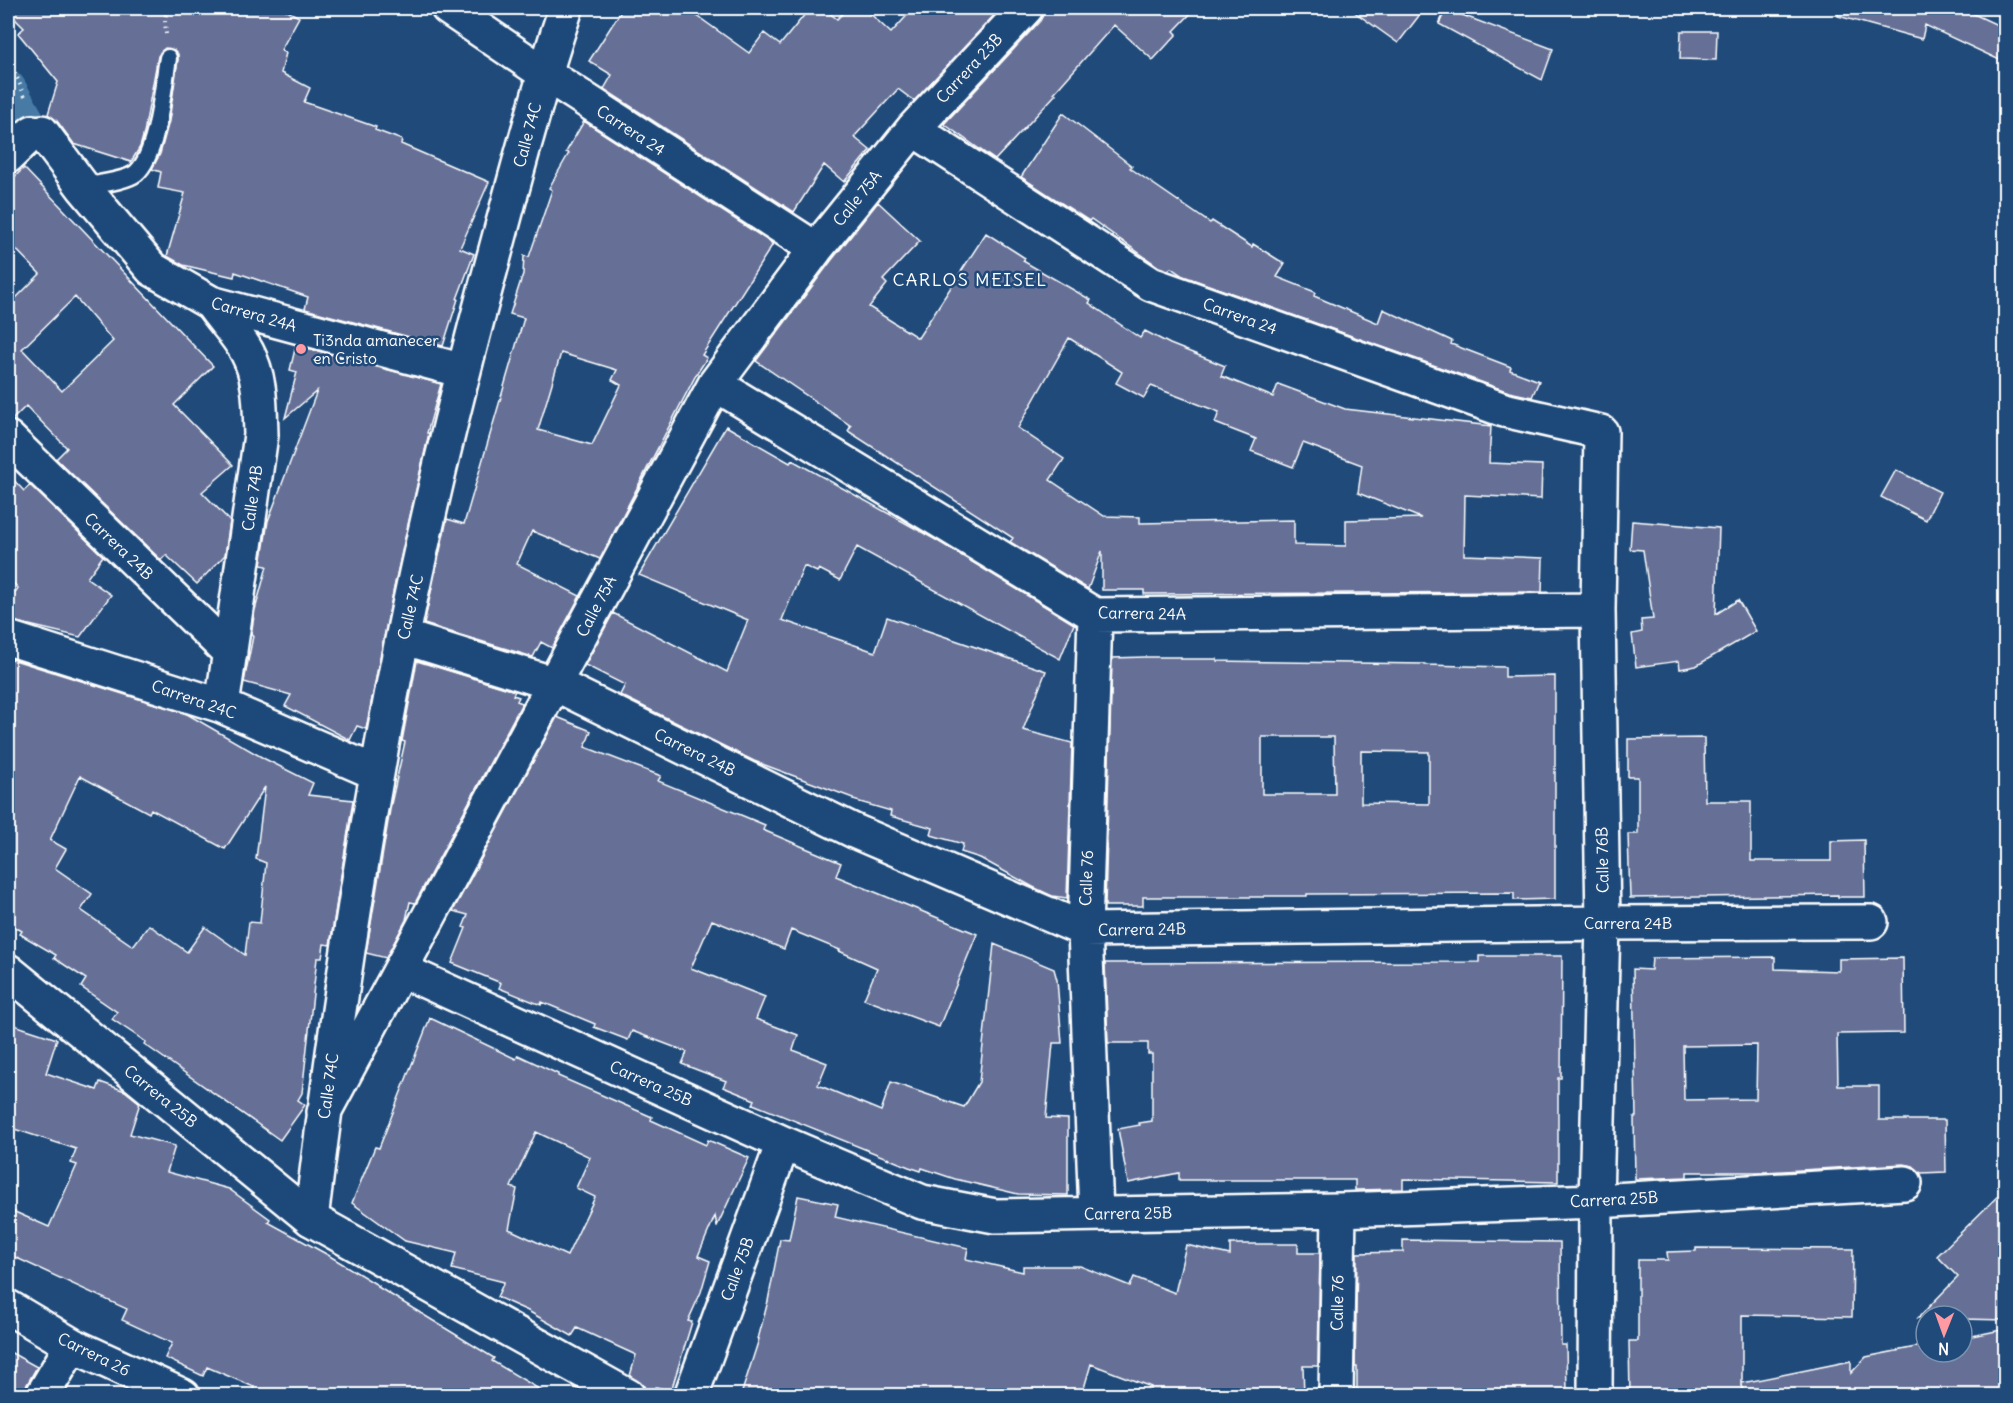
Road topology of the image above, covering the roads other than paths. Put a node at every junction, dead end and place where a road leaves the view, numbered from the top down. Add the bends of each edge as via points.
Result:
1 (448, 8) edge
2 (566, 8) edge
3 (1026, 8) edge
4 (168, 58) dead end
5 (544, 73) junction
6 (913, 129) junction
7 (8, 156) edge
8 (83, 187) junction
9 (816, 249) junction
10 (211, 303) junction
11 (463, 371) junction
12 (715, 384) junction
13 (1601, 432) joint
14 (8, 438) edge
15 (1598, 610) junction
16 (1095, 615) junction
17 (403, 637) junction
18 (8, 638) edge
19 (230, 653) junction
20 (555, 684) junction
21 (222, 706) junction
22 (377, 773) junction
23 (1871, 922) dead end
24 (1603, 923) junction
25 (1085, 930) junction
26 (401, 970) junction
27 (8, 971) edge
28 (324, 1112) junction
29 (783, 1143) junction
30 (1905, 1183) dead end
31 (1596, 1201) junction
32 (1339, 1210) junction
33 (1096, 1214) junction
34 (311, 1219) junction
35 (8, 1307) edge
36 (72, 1345) junction
37 (42, 1395) edge
38 (183, 1395) edge
39 (628, 1395) edge
40 (691, 1395) edge
41 (1336, 1395) edge
42 (1595, 1395) edge

1 - 5 street, Carrera 24
2 - 5 street, Calle 74C
3 - 6 street, Carrera 23B
4 - 8 lane via 147,160 135,174
5 - 9 street, Carrera 24
5 - 11 street, Calle 74C
6 - 9 street, Calle 75A
6 - 13 street, Carrera 24 via 1151,284 1504,410
7 - 8 street, Carrera 24A via 34,124
8 - 10 street, Carrera 24A via 152,269
9 - 12 street, Calle 75A
10 - 11 street, Carrera 24A
10 - 19 street, Calle 74B via 247,351 260,390 261,435
11 - 17 street, Calle 74C
12 - 16 street, Carrera 24A
12 - 20 street, Calle 75A
13 - 15 street, Calle 76B
14 - 19 street, Carrera 24B
15 - 16 street, Carrera 24A
15 - 24 street, Calle 76B
16 - 25 street, Calle 76
17 - 20 street, Carrera 24B
17 - 22 street, Calle 74C
18 - 21 street, Carrera 24C
19 - 21 street, Calle 74B
20 - 25 street, Carrera 24B via 854,831
20 - 26 street, Calle 75A
21 - 22 street, Carrera 24C
22 - 28 street, Calle 74C
23 - 24 street, Carrera 24B
24 - 25 street, Carrera 24B
24 - 31 street, Calle 76B
25 - 33 street, Calle 76
26 - 28 street, Calle 75A
26 - 29 street, Carrera 25B
27 - 34 street, Carrera 25B
28 - 34 street, Calle 74C
29 - 33 street, Carrera 25B via 922,1203 995,1216
29 - 40 street, Calle 75B
30 - 31 street, Carrera 25B
31 - 32 street, Carrera 25B
31 - 42 street, Calle 76B
32 - 33 street, Carrera 25B
32 - 41 street, Calle 76
34 - 39 street, Carrera 25B
35 - 36 street, Carrera 26
36 - 37 street
36 - 38 street, Carrera 26

